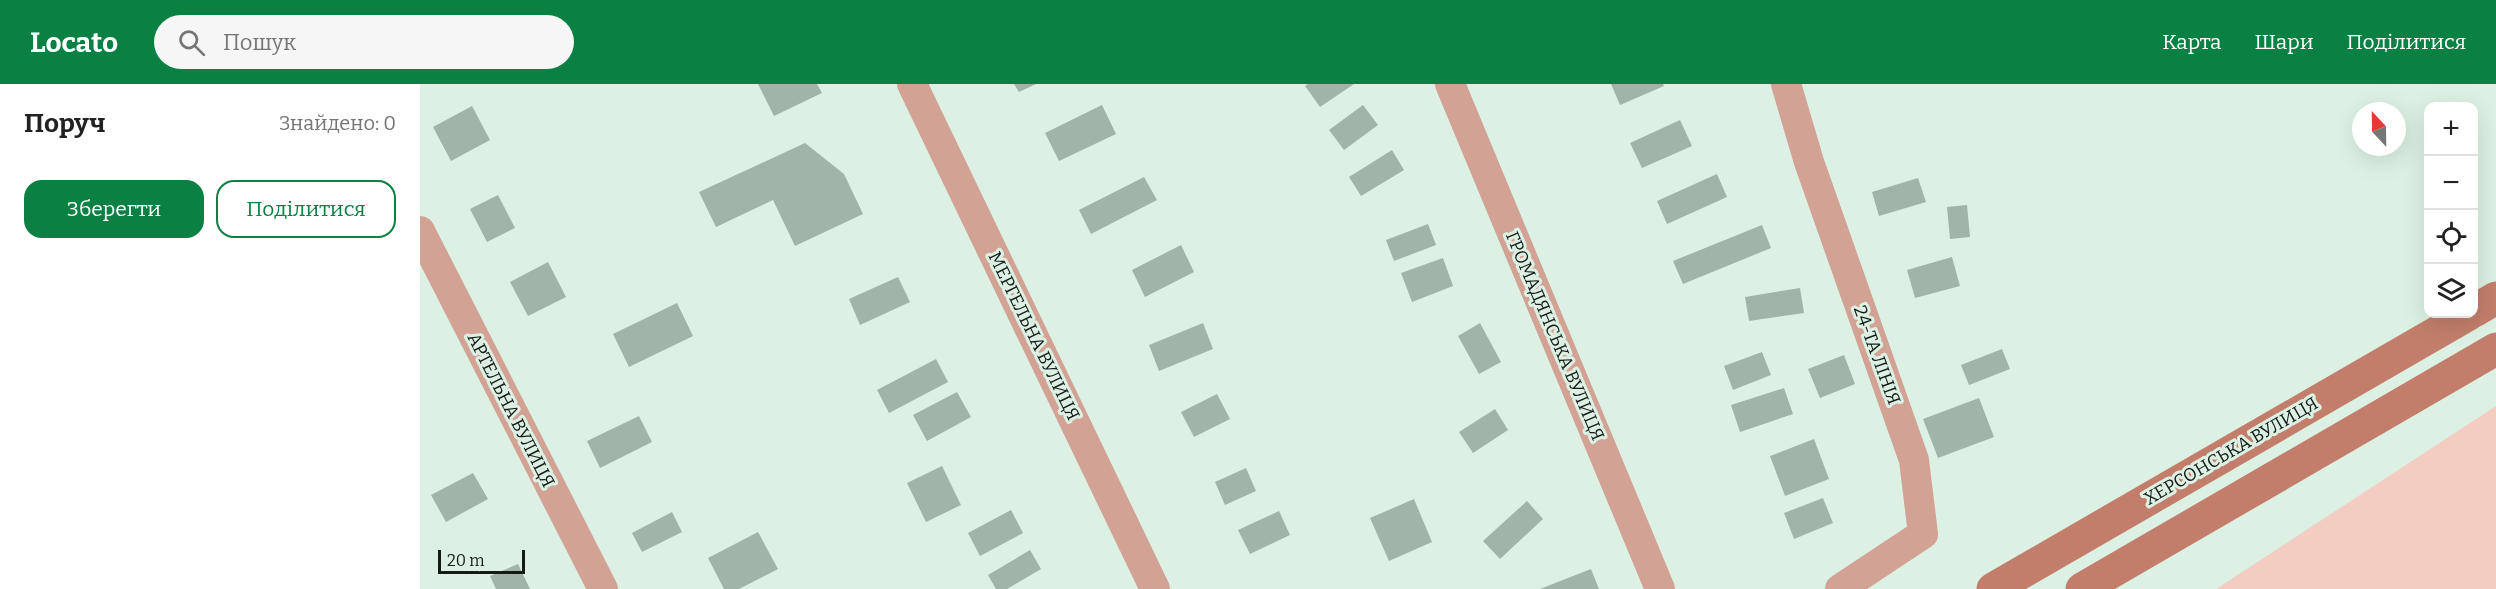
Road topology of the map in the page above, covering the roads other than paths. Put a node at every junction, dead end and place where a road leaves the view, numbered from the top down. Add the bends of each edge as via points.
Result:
1 (912, 84) edge
2 (1450, 84) edge
3 (1786, 84) edge
4 (420, 231) edge
5 (2496, 298) edge
6 (2478, 309) edge
7 (2462, 318) edge
8 (2496, 349) edge
9 (603, 589) edge
10 (1155, 589) edge
11 (1660, 589) edge
12 (1840, 589) edge
13 (1993, 589) edge
14 (2082, 589) edge

1 - 10 street, МЕРГЕЛЬНА ВУЛИЦЯ
2 - 11 street, ГРОМАДЯНСЬКА ВУЛИЦЯ
3 - 12 street, 24-ТА ЛІНІЯ via 1809,162 1914,460 1923,534
4 - 9 street, АРТЕЛЬНА ВУЛИЦЯ
5 - 6 street
7 - 13 street, ХЕРСОНСЬКА ВУЛИЦЯ
8 - 14 street

